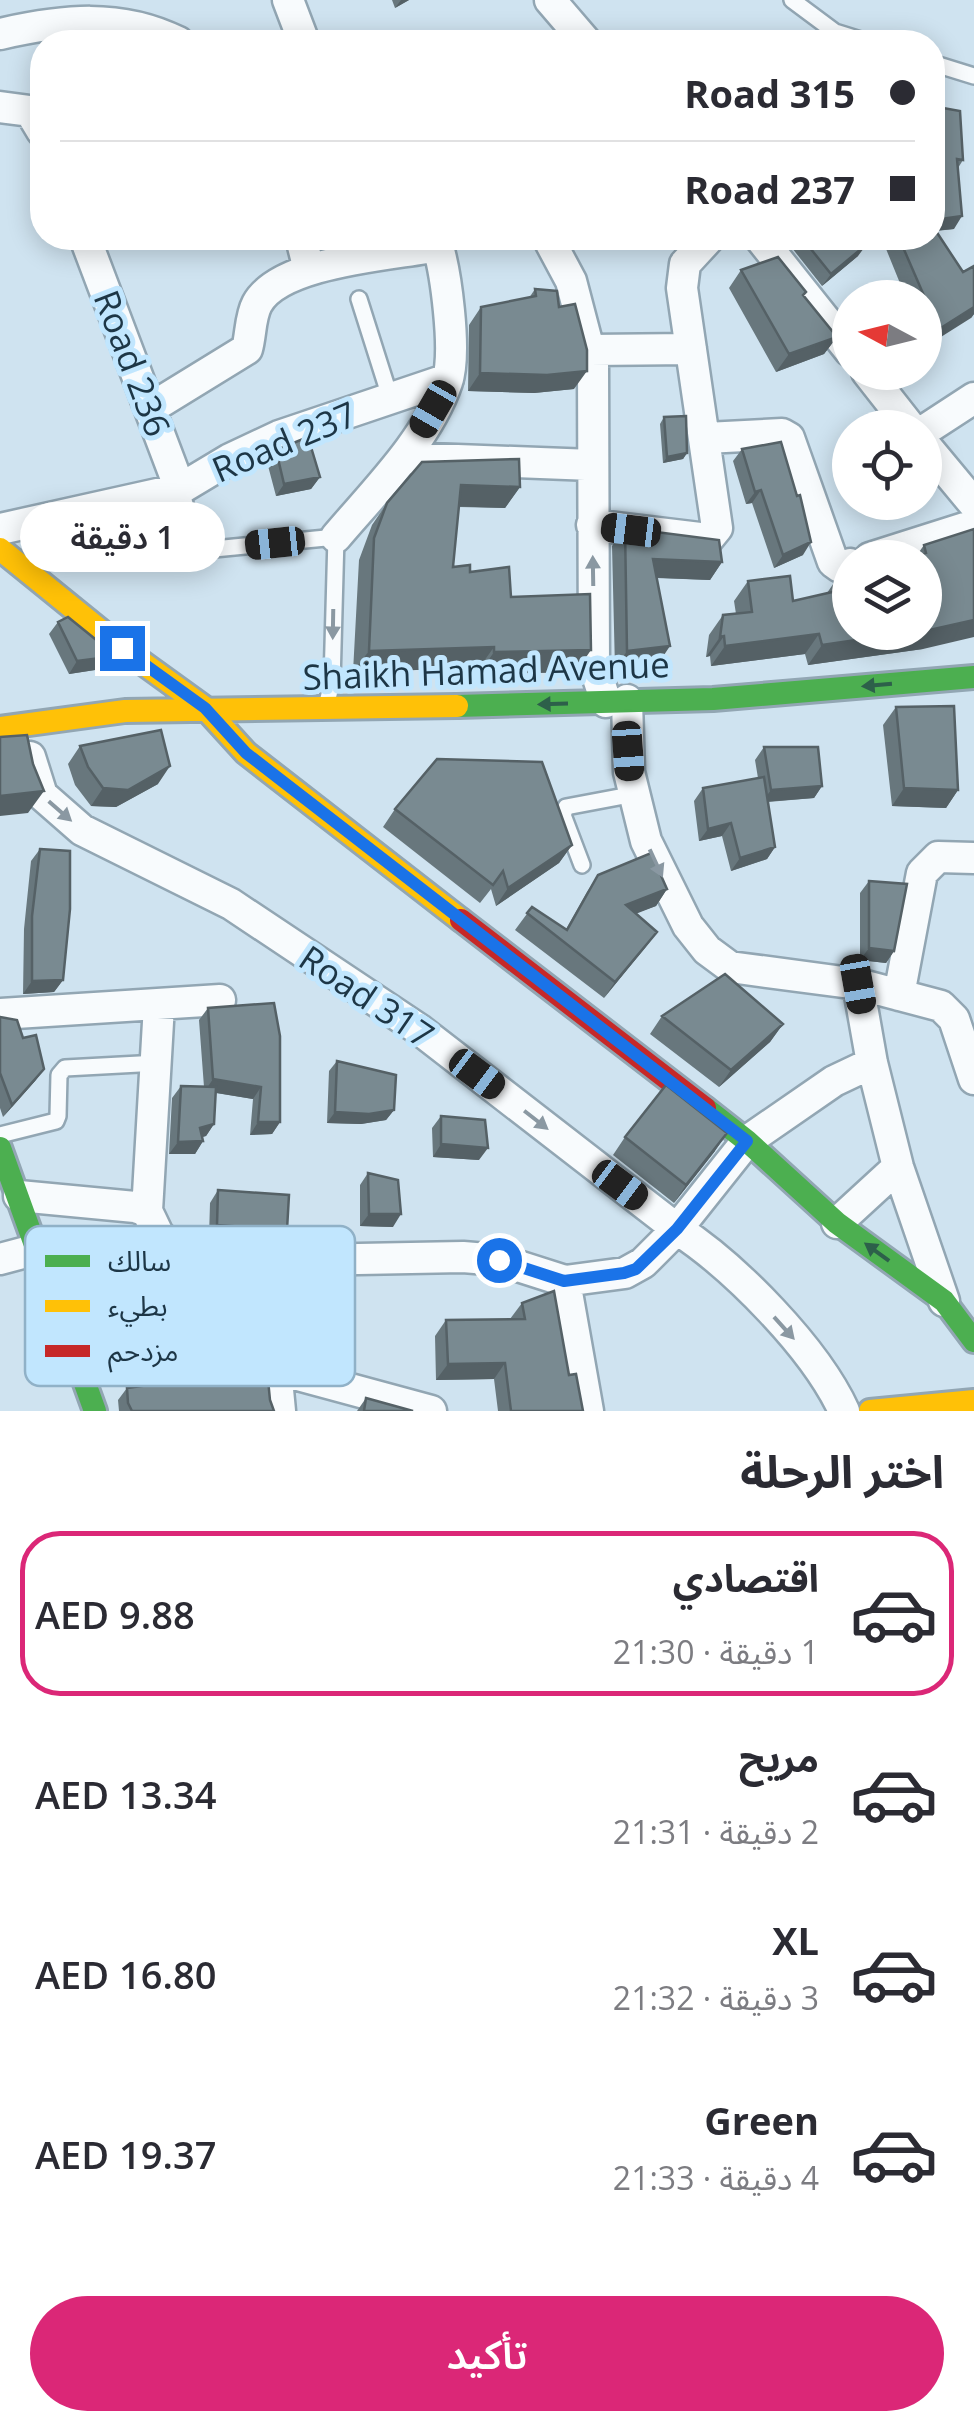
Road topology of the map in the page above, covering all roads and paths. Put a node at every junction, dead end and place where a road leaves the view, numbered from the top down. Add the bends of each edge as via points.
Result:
1 (288, 0) edge
2 (550, 0) edge
3 (792, 0) edge
4 (147, 30) edge
5 (299, 30) edge
6 (576, 30) edge
7 (832, 30) edge
8 (0, 34) edge
9 (945, 67) edge
10 (974, 76) edge
11 (0, 107) edge
12 (30, 112) edge
13 (90, 250) edge
14 (304, 250) edge
15 (400, 250) edge
16 (439, 250) edge
17 (554, 250) edge
18 (698, 250) edge
19 (770, 250) edge
20 (309, 270) junction
21 (359, 300) dead end
22 (832, 328) edge
23 (691, 349) junction
24 (590, 350) junction
25 (448, 379) junction
26 (881, 390) edge
27 (390, 397) junction
28 (974, 398) edge
29 (152, 408) junction
30 (897, 410) edge
31 (942, 419) edge
32 (706, 438) junction
33 (405, 458) junction
34 (592, 465) junction
35 (942, 465) edge
36 (180, 489) junction
37 (974, 504) edge
38 (592, 525) junction
39 (974, 525) edge
40 (0, 529) edge
41 (336, 537) junction
42 (927, 540) edge
43 (0, 549) edge
44 (832, 559) edge
45 (122, 648) junction
46 (974, 677) edge
47 (616, 701) junction
48 (205, 708) junction
49 (324, 710) junction
50 (126, 711) junction
51 (14, 726) edge
52 (635, 794) junction
53 (974, 858) edge
54 (582, 864) dead end
55 (858, 984) junction
56 (899, 995) junction
57 (220, 1000) dead end
58 (159, 1004) junction
59 (0, 1014) edge
60 (872, 1063) junction
61 (158, 1064) junction
62 (974, 1079) edge
63 (0, 1135) edge
64 (747, 1141) junction
65 (0, 1148) edge
66 (898, 1167) junction
67 (19, 1196) junction
68 (147, 1211) junction
69 (837, 1223) junction
70 (27, 1226) edge
71 (154, 1226) edge
72 (677, 1229) junction
73 (25, 1252) edge
74 (0, 1259) edge
75 (355, 1259) edge
76 (564, 1281) junction
77 (944, 1301) junction
78 (974, 1341) edge
79 (86, 1386) edge
80 (278, 1386) edge
81 (336, 1386) edge
82 (974, 1401) edge
83 (95, 1411) edge
84 (280, 1411) edge
85 (431, 1411) edge
86 (588, 1411) edge
87 (844, 1411) edge
88 (870, 1411) edge

1 - 5 street
2 - 6 street
3 - 7 lane
4 - 8 street via 108,20
9 - 10 lane
11 - 12 street
13 - 29 street, Road 236
14 - 20 street
15 - 20 street
16 - 25 street via 450,304
17 - 24 street
18 - 23 street via 685,264 682,288
19 - 22 street
20 - 29 street via 268,289 255,306 247,349
21 - 27 lane
23 - 24 street
23 - 32 street
24 - 34 street
25 - 27 street, Road 237
25 - 33 street
26 - 30 street
27 - 36 street, Road 237 via 279,436
28 - 31 street
29 - 36 street, Road 236
32 - 38 street via 714,536
32 - 44 street via 790,438
33 - 34 street
33 - 41 street
34 - 38 street
35 - 37 street
36 - 40 street, Road 237
36 - 41 lane, Road 237 via 196,536 214,549
47 -> 38 street via 594,666
39 - 42 street
41 -> 49 lane via 332,682
43 - 45 street
45 - 48 street
45 - 50 street via 133,678
46 -> 47 street, Shaikh Hamad Avenue
47 -> 49 street, Shaikh Hamad Avenue
47 - 52 street
48 - 49 street, Shaikh Hamad Avenue
48 - 50 street, Shaikh Hamad Avenue
48 - 64 street via 246,753
50 - 51 street, Shaikh Hamad Avenue
51 -> 72 street, Road 317 via 42,795 82,830 231,904 420,1030
52 - 54 lane via 566,807 563,815
52 -> 55 street via 657,866 707,950 730,967
53 - 56 street via 938,857 922,873
55 - 56 street
55 - 60 street
56 - 62 street via 948,1011
57 - 58 street
58 - 59 street
58 - 61 street
60 - 64 street
60 - 66 street
61 - 63 lane via 65,1068 58,1075 56,1122
61 - 68 street
64 - 69 street
64 - 72 street
65 - 67 street
66 - 69 street
66 - 77 street
67 - 68 street
67 - 70 street
68 - 71 street
77 -> 69 street
72 - 76 street via 636,1269
72 -> 87 street, Road 317 via 743,1280 824,1374
73 - 74 street
75 - 76 street via 462,1256
76 - 86 street
77 - 78 street
79 - 83 street
80 - 84 street
81 - 85 street
82 - 88 street

